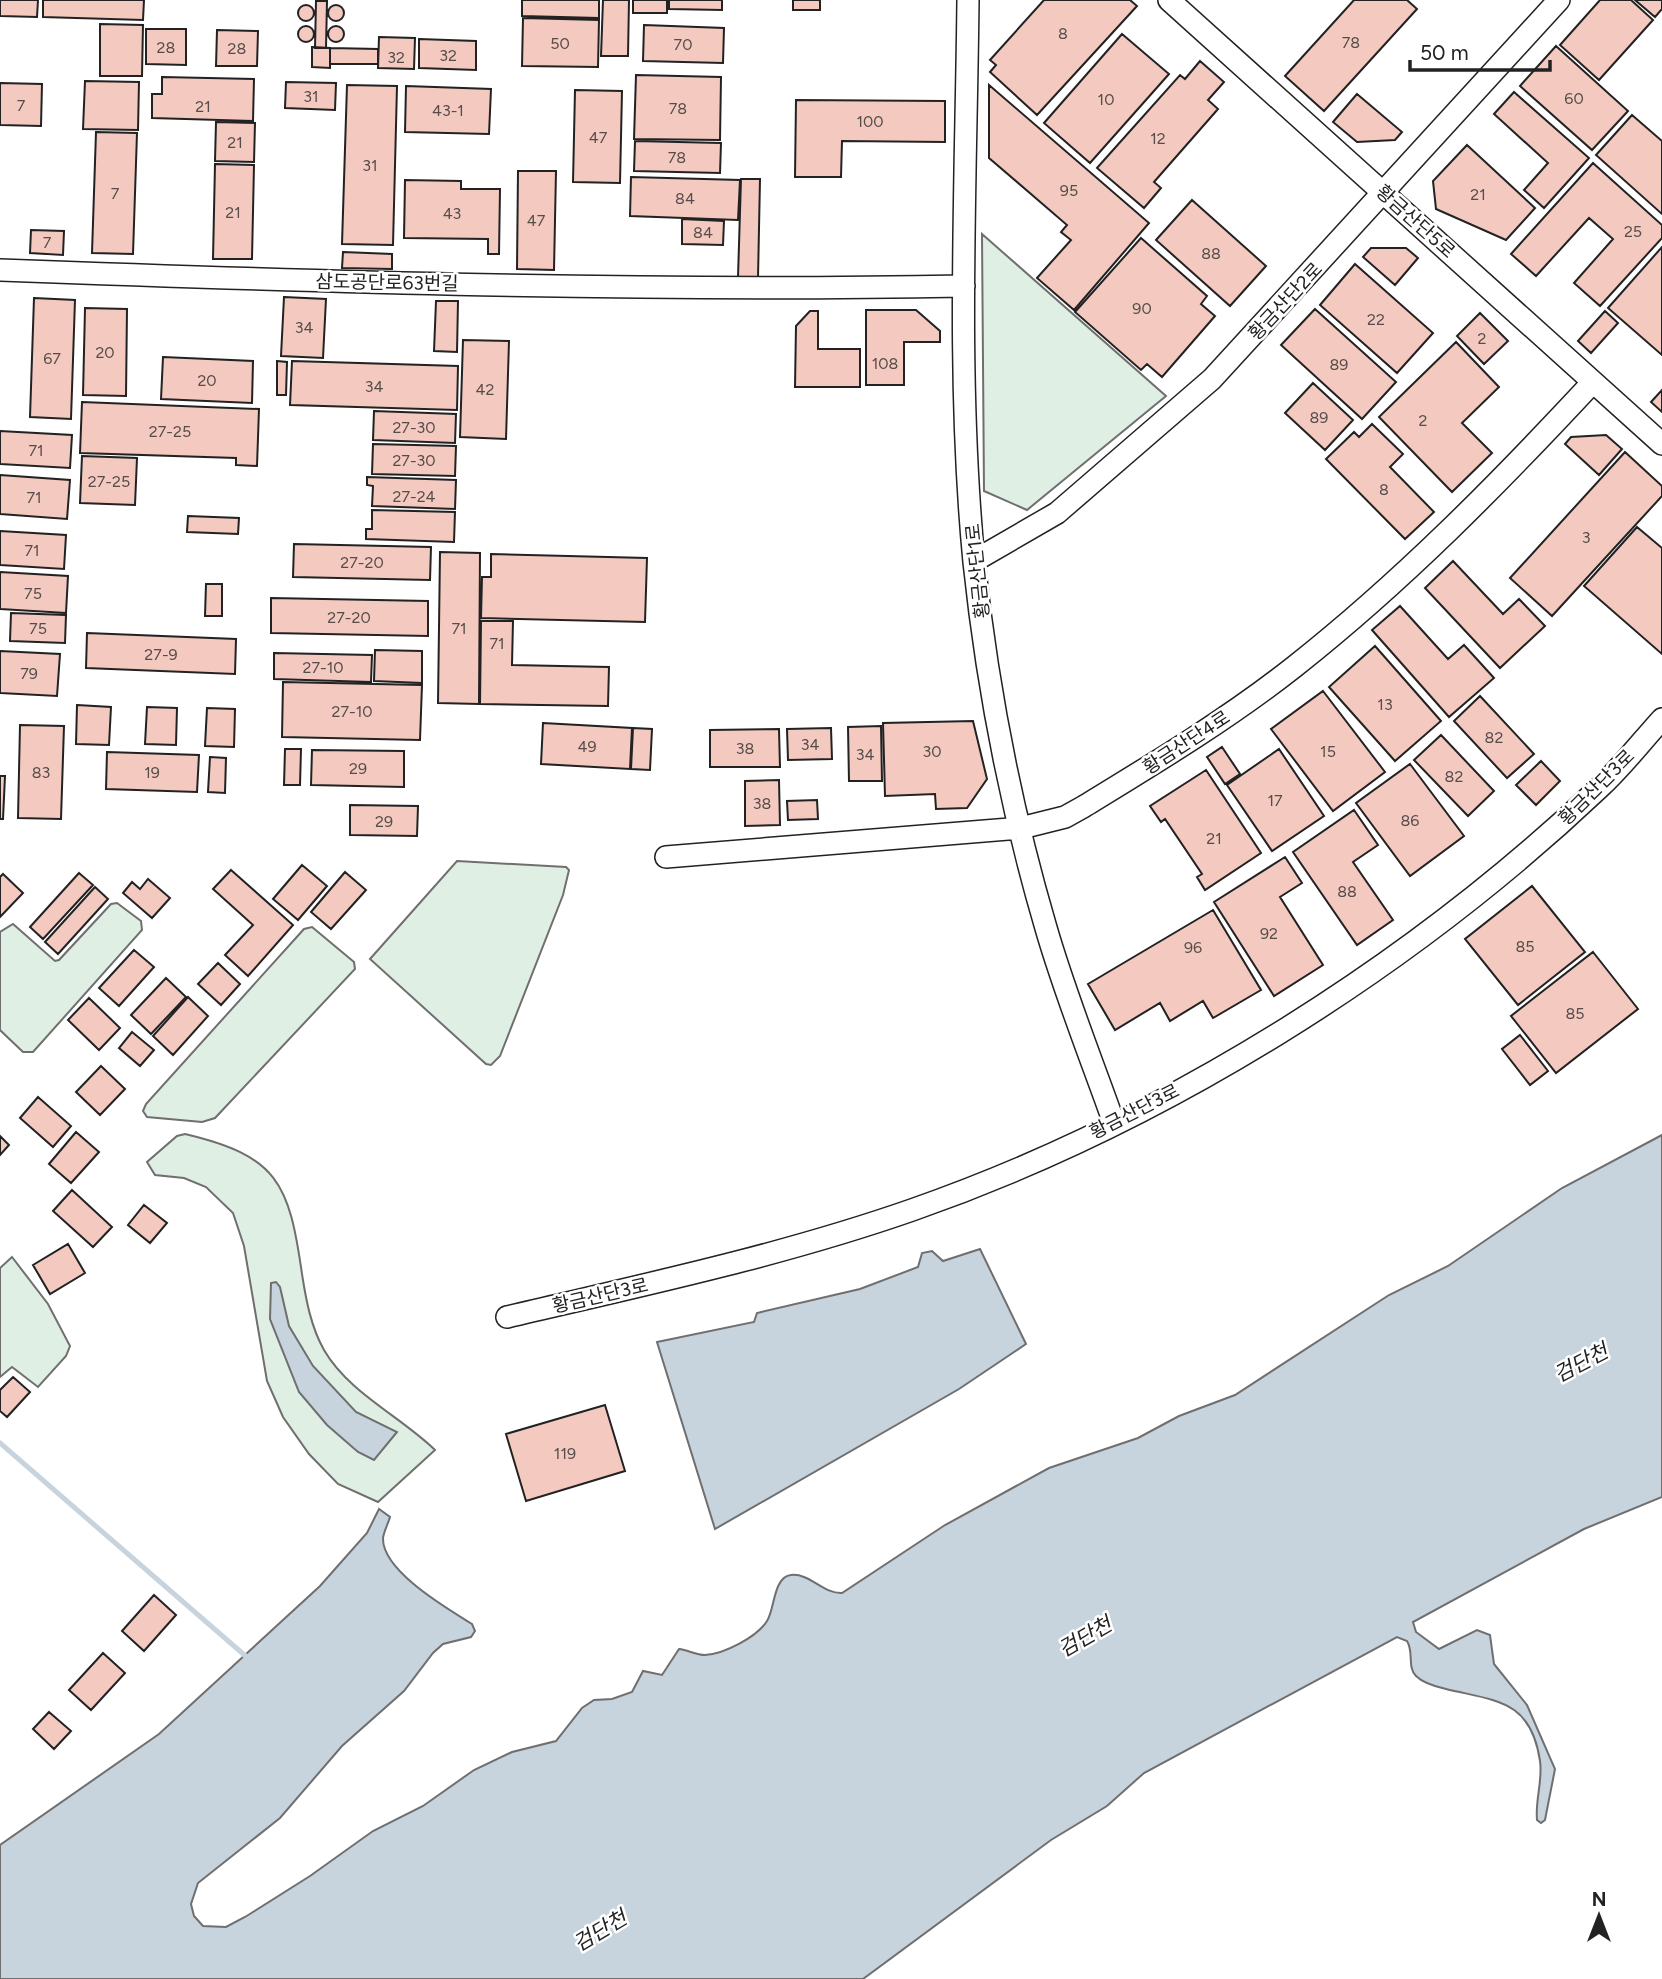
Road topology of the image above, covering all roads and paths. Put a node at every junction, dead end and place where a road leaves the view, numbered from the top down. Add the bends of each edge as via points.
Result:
1 (968, 0) edge
2 (1169, 0) edge
3 (1559, 0) edge
4 (1384, 192) junction
5 (0, 270) edge
6 (964, 286) junction
7 (1593, 383) junction
8 (1662, 444) edge
9 (974, 561) junction
10 (1662, 719) edge
11 (1021, 828) junction
12 (666, 857) dead end
13 (1114, 1123) junction
14 (507, 1317) dead end

1 - 6 street, 황금산단1로
2 - 4 street, 황금산단5로
3 - 4 street, 황금산단2로
4 - 7 street, 황금산단5로
4 - 9 street, 황금산단2로 via 1265,324 1169,419 1057,513
5 - 6 street, 삼도공단로63번길 via 774,289
6 - 9 street, 황금산단1로 via 965,440
7 - 8 street, 황금산단5로
7 - 11 street, 황금산단4로 via 1445,534 1293,667 1166,756 1083,807 1065,817
9 - 11 street, 황금산단1로 via 999,728
10 - 13 street, 황금산단3로 via 1602,785 1543,839 1377,971 1212,1071
11 - 12 street, 황금산단4로
11 - 13 street, 황금산단1로 via 1046,929
13 - 14 street, 황금산단3로 via 1004,1174 844,1232 756,1258

